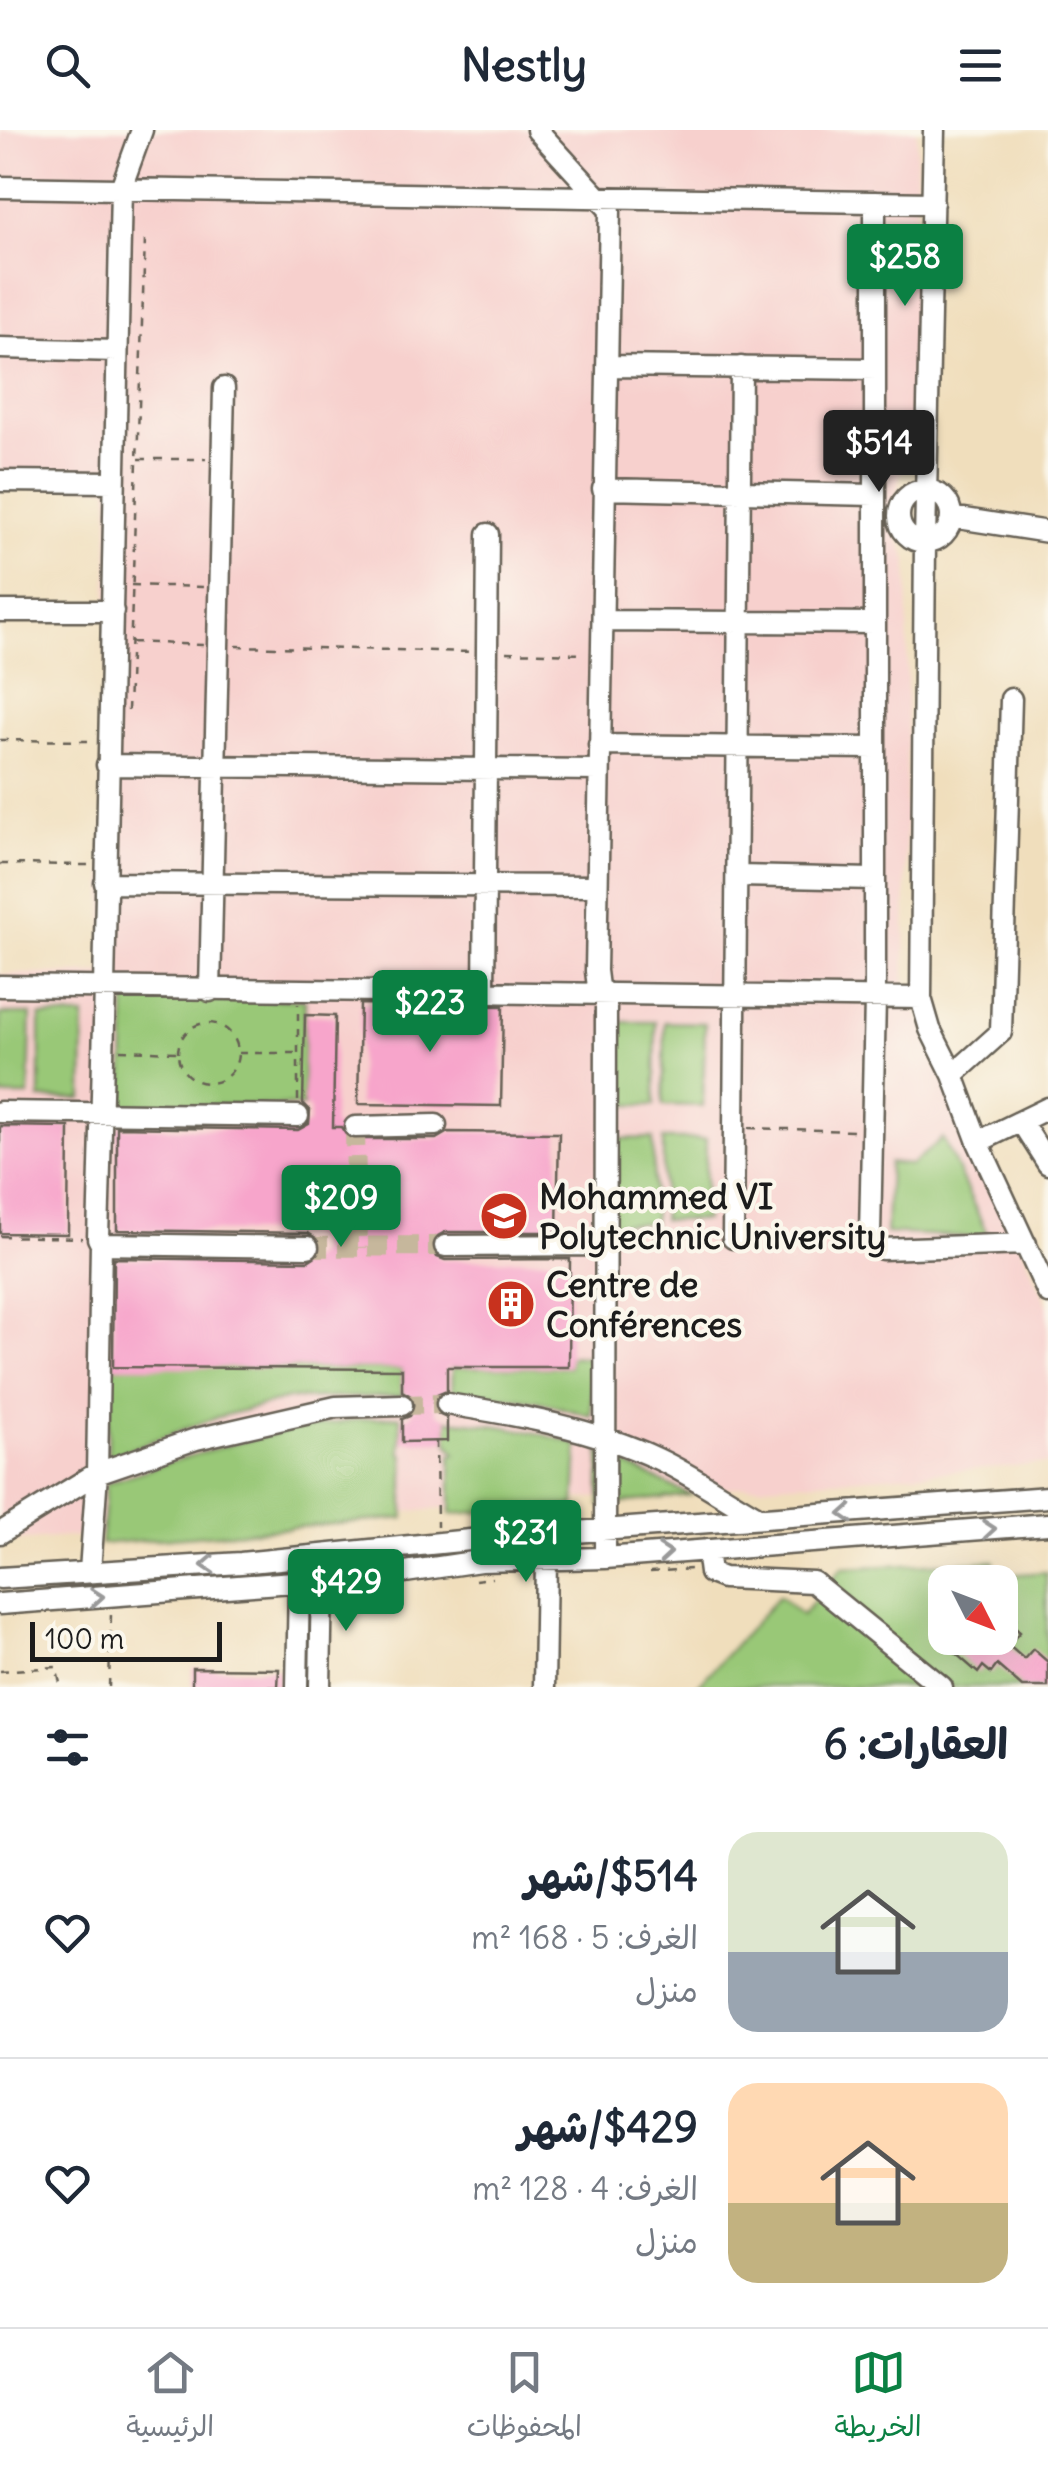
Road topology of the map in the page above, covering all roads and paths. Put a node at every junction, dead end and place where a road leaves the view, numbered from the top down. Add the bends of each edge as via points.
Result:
1 (142, 130) edge
2 (538, 130) edge
3 (934, 130) edge
4 (0, 187) edge
5 (120, 188) junction
6 (598, 198) junction
7 (875, 202) junction
8 (933, 203) junction
9 (145, 240) dead end
10 (0, 348) edge
11 (117, 351) junction
12 (607, 366) junction
13 (742, 368) junction
14 (875, 369) junction
15 (224, 388) dead end
16 (114, 458) junction
17 (137, 459) junction
18 (223, 460) junction
19 (0, 481) edge
20 (114, 482) junction
21 (604, 489) junction
22 (926, 489) junction
23 (740, 492) junction
24 (874, 496) junction
25 (952, 517) junction
26 (1048, 532) edge
27 (488, 534) dead end
28 (925, 542) junction
29 (132, 586) junction
30 (220, 587) junction
31 (0, 611) edge
32 (113, 612) junction
33 (603, 620) junction
34 (740, 622) junction
35 (874, 623) junction
36 (120, 642) junction
37 (218, 645) junction
38 (487, 652) junction
39 (602, 654) junction
40 (1011, 700) dead end
41 (128, 712) dead end
42 (0, 740) edge
43 (108, 740) junction
44 (599, 745) junction
45 (738, 747) junction
46 (874, 748) junction
47 (107, 765) junction
48 (215, 766) junction
49 (486, 769) junction
50 (599, 770) junction
51 (0, 864) edge
52 (105, 874) junction
53 (737, 876) junction
54 (873, 879) junction
55 (213, 884) junction
56 (484, 886) junction
57 (597, 886) junction
58 (0, 986) edge
59 (104, 986) junction
60 (298, 988) junction
61 (210, 991) junction
62 (484, 992) junction
63 (606, 994) junction
64 (736, 996) junction
65 (875, 998) junction
66 (921, 998) junction
67 (116, 1050) dead end
68 (178, 1052) junction
69 (239, 1054) junction
70 (298, 1054) junction
71 (953, 1075) junction
72 (1048, 1108) edge
73 (0, 1112) edge
74 (102, 1112) junction
75 (298, 1116) joint
76 (1022, 1122) junction
77 (436, 1125) dead end
78 (734, 1126) junction
79 (356, 1127) dead end
80 (873, 1132) junction
81 (978, 1142) junction
82 (1048, 1164) edge
83 (0, 1236) edge
84 (734, 1238) joint
85 (604, 1240) junction
86 (100, 1241) junction
87 (1026, 1244) junction
88 (446, 1246) tunnel mouth
89 (308, 1247) tunnel mouth
90 (1048, 1293) edge
91 (402, 1404) tunnel mouth
92 (447, 1404) tunnel mouth
93 (604, 1439) junction
94 (436, 1441) dead end
95 (97, 1473) junction
96 (1048, 1496) edge
97 (760, 1518) junction
98 (1048, 1524) edge
99 (604, 1530) junction
100 (0, 1533) edge
101 (437, 1544) junction
102 (604, 1558) junction
103 (708, 1558) junction
104 (546, 1560) junction
105 (90, 1570) junction
106 (645, 1572) dead end
107 (0, 1578) edge
108 (495, 1578) dead end
109 (322, 1580) junction
110 (459, 1581) dead end
111 (299, 1582) junction
112 (0, 1604) edge
113 (111, 1612) dead end
114 (0, 1671) edge
115 (60, 1687) edge
116 (109, 1687) edge
117 (297, 1687) edge
118 (320, 1687) edge
119 (544, 1687) edge
120 (942, 1687) edge

1 - 5 street
2 - 6 street
3 - 8 street
4 - 5 street
5 - 6 street
5 - 11 street
6 - 7 street
6 - 12 street via 610,210
7 - 8 street
7 - 14 street
8 - 22 street
9 - 17 path
10 - 11 street
11 - 16 street
12 - 13 street
12 - 21 street
13 - 14 street
13 - 23 street
14 - 24 street
15 - 18 street
16 - 17 path
16 - 20 street
17 - 18 path
17 - 29 path
18 - 30 street
19 - 20 street
20 - 32 street
21 - 23 street
21 - 33 street
22 - 25 street via 948,501
22 - 28 street via 910,494 899,516 904,531
23 - 24 street
23 - 34 street
24 - 35 street
25 - 26 street
25 - 28 street via 944,535
27 - 38 street
28 - 66 street
29 - 30 path
29 - 36 path
30 - 37 street
31 - 32 street
32 - 36 street
33 - 34 street
33 - 39 street
34 - 35 street
34 - 45 street
35 - 46 street
36 - 37 path
36 - 41 path
36 - 43 street
37 - 38 path
37 - 48 street
38 - 39 path
38 - 49 street
39 - 44 street
40 - 71 street via 1001,1032
42 - 43 path
43 - 47 street
44 - 45 street
44 - 50 street
45 - 46 street
45 - 53 street
46 - 54 street
47 - 48 street
47 - 52 street
48 - 49 street
48 - 55 street
49 - 50 street
49 - 56 street
50 - 57 street
51 - 52 path
52 - 55 street
52 - 59 street
53 - 54 street
53 - 64 street
54 - 65 street
55 - 56 street
55 - 61 street
56 - 57 street
56 - 62 street
57 - 63 street via 597,980
58 - 59 street
59 - 61 street
59 - 74 street
60 - 61 street
60 - 62 street
60 - 70 path
62 - 63 street
63 - 64 street
63 - 85 street
64 - 65 street
64 - 78 street
65 - 66 street
65 - 80 street
66 - 71 street
67 - 68 path
68 - 69 path via 186,1033 208,1022 226,1028
68 - 69 path via 181,1068 206,1084 225,1079
69 - 70 path
70 - 75 path
71 - 81 street
72 - 76 street
73 - 74 street
74 - 75 street
74 - 86 street
76 - 81 street
76 - 82 street
77 - 79 street
78 - 80 path
78 - 84 street
80 - 87 street via 874,1244
81 - 87 street
83 - 86 path
84 - 85 path
85 - 88 street
85 - 93 street
86 - 89 street
86 - 95 street
87 - 90 street
91 - 95 street via 282,1417
92 - 93 street
93 - 97 street via 657,1459
93 - 99 street
94 - 101 path
95 - 100 street
95 - 105 street
96 -> 97 street
97 - 99 street
103 -> 98 street
99 - 101 street
99 - 102 street
101 -> 105 street
102 -> 103 street
102 - 104 street
103 - 106 path
103 - 120 street via 710,1574 723,1578 813,1582
104 - 109 street
104 - 119 street
105 - 107 street
108 - 110 path
109 - 111 street
109 - 118 street
112 -> 111 street
111 - 117 street
113 - 116 path
114 - 115 path via 56,1667

